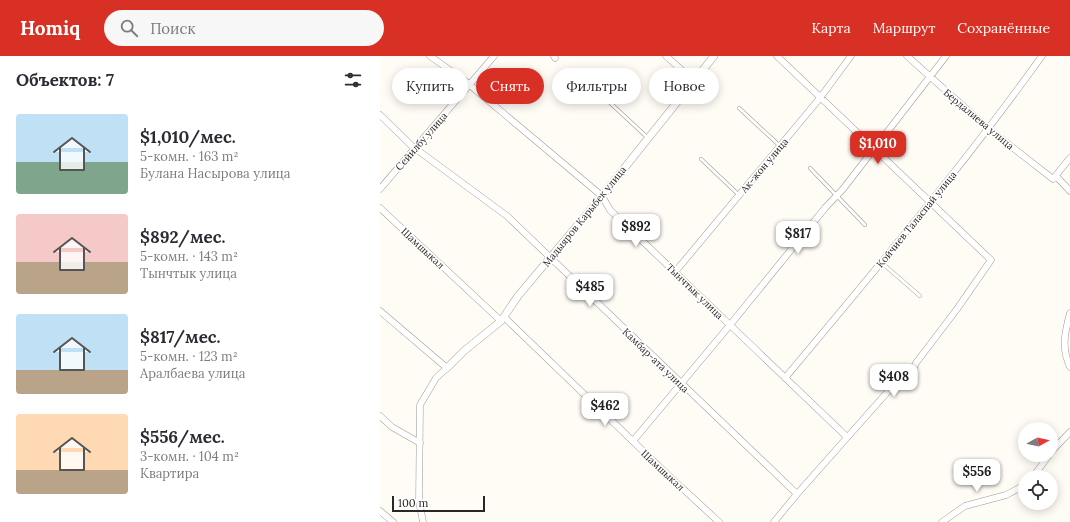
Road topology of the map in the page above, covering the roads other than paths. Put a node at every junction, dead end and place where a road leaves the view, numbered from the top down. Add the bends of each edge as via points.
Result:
1 (430, 56) edge
2 (494, 56) edge
3 (666, 56) edge
4 (714, 56) edge
5 (777, 56) edge
6 (851, 56) edge
7 (907, 56) edge
8 (946, 56) edge
9 (1042, 56) edge
10 (679, 68) edge
11 (704, 68) edge
12 (930, 77) junction
13 (470, 84) junction
14 (820, 98) junction
15 (611, 104) edge
16 (675, 104) edge
17 (739, 108) dead end
18 (380, 115) edge
19 (988, 129) junction
20 (648, 138) junction
21 (780, 146) junction
22 (415, 148) junction
23 (874, 149) junction
24 (1070, 158) edge
25 (701, 159) dead end
26 (810, 168) dead end
27 (1054, 178) junction
28 (380, 189) edge
29 (1070, 190) edge
30 (739, 195) junction
31 (837, 195) junction
32 (602, 196) junction
33 (930, 202) junction
34 (380, 208) edge
35 (865, 225) dead end
36 (551, 258) junction
37 (882, 263) junction
38 (675, 272) junction
39 (920, 296) dead end
40 (380, 311) edge
41 (1070, 313) edge
42 (503, 319) junction
43 (730, 325) junction
44 (1070, 367) edge
45 (447, 368) junction
46 (785, 378) junction
47 (681, 383) junction
48 (380, 416) edge
49 (1070, 432) edge
50 (848, 437) junction
51 (633, 441) junction
52 (420, 443) junction
53 (1058, 445) edge
54 (1018, 489) edge
55 (797, 494) junction
56 (380, 511) edge
57 (393, 522) edge
58 (423, 522) edge
59 (719, 522) edge
60 (774, 522) edge
61 (942, 522) edge

1 - 13 street, Тынчтык улица
2 - 13 street, Сейилбу улица
3 - 10 street
4 - 11 street, Мадыяров Карыбек улица
5 - 14 street
6 - 14 street, Ак-жон улица
7 - 12 street, Бердалиева улица
8 - 12 street
9 - 19 street, Койчиев Таласпай улица
12 - 19 street, Бердалиева улица
12 - 23 street
13 - 22 street, Сейилбу улица
13 - 32 street, Тынчтык улица
14 - 21 street, Ак-жон улица
14 - 23 street
15 - 20 lane
16 - 20 street, Мадыяров Карыбек улица
17 - 21 lane
18 - 22 street, Камбар-ата улица
19 - 27 street, Бердалиева улица
19 - 33 street, Койчиев Таласпай улица
20 - 32 street, Мадыяров Карыбек улица
21 - 30 street, Ак-жон улица
22 - 28 street, Сейилбу улица
22 - 36 street, Камбар-ата улица via 507,216
23 - 31 street
23 - 33 street
24 - 27 street
25 - 30 lane
26 - 31 lane
27 - 29 street, Бердалиева улица
30 - 38 street, Ак-жон улица
31 - 35 lane
31 - 43 street
32 - 36 street, Мадыяров Карыбек улица
32 - 38 street, Тынчтык улица via 610,210
33 - 37 street, Койчиев Таласпай улица
33 - 50 street via 991,260 912,372 899,379
34 - 42 street, Шамшыкал
36 - 42 street, Мадыяров Карыбек улица via 518,296
36 - 47 street, Камбар-ата улица
37 - 39 lane
37 - 46 street, Койчиев Таласпай улица
38 - 43 street, Тынчтык улица
40 - 45 street
41 - 44 street via 1065,336 1065,357
42 - 45 street, Мадыяров Карыбек улица
42 - 51 street, Шамшыкал
43 - 46 street, Тынчтык улица
43 - 47 street
45 - 52 street via 436,378 420,405
46 - 50 street, Тынчтык улица
47 - 51 street
47 - 55 street, Камбар-ата улица
48 - 52 street
49 - 53 street
50 - 55 street
51 - 59 street, Шамшыкал
52 - 58 street via 419,501
54 - 61 street via 965,506
55 - 60 street
56 - 57 street

